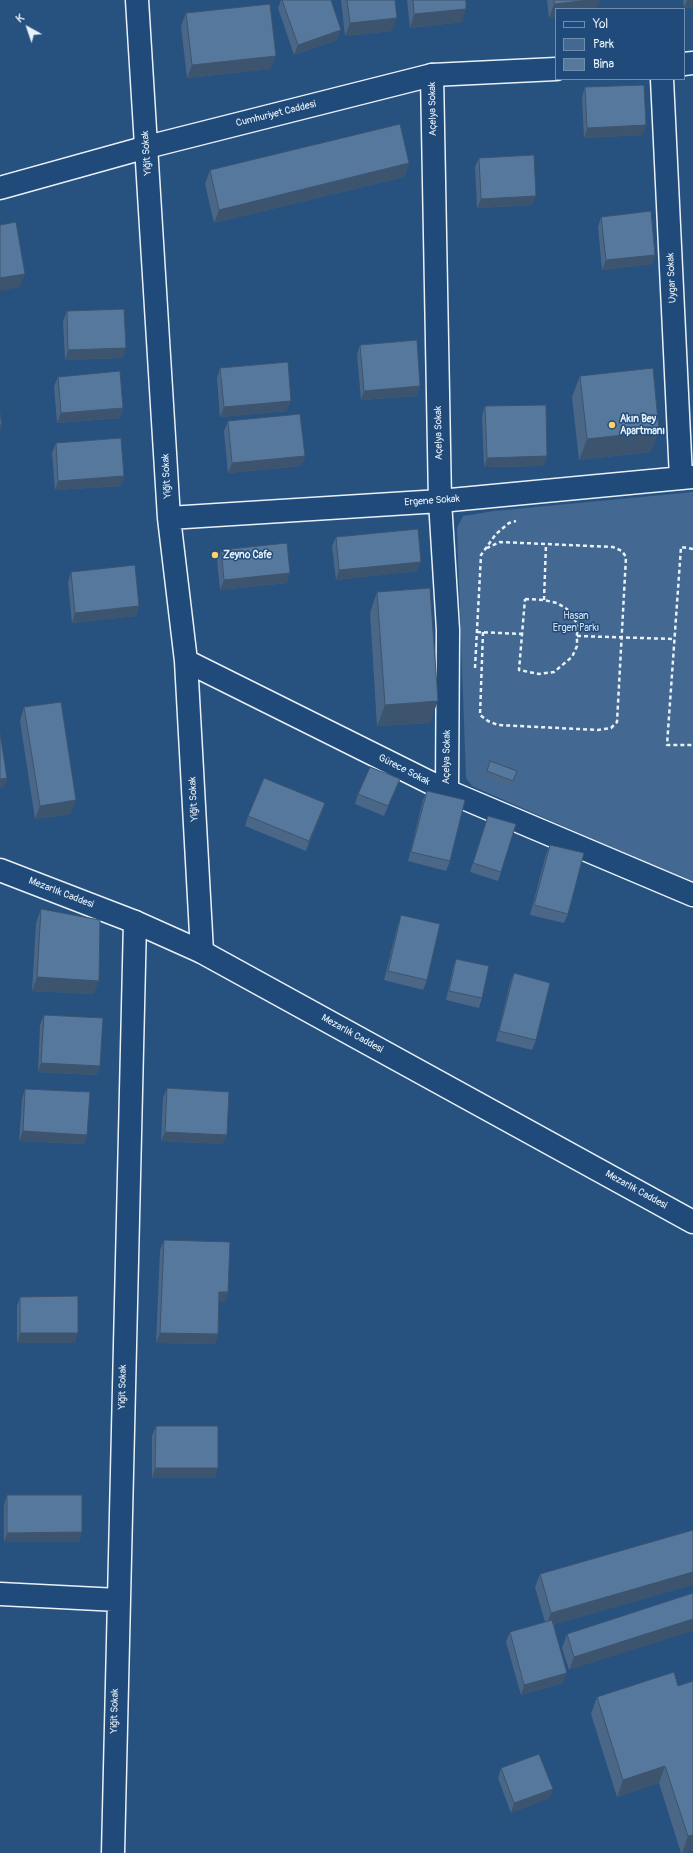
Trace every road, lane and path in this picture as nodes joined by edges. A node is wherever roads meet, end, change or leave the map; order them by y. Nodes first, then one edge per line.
1 (137, 0) edge
2 (555, 69) edge
3 (432, 74) junction
4 (662, 80) edge
5 (147, 147) junction
6 (0, 188) edge
7 (687, 478) edge
8 (440, 501) junction
9 (170, 518) junction
10 (520, 520) dead end
11 (546, 544) junction
12 (486, 548) junction
13 (693, 549) edge
14 (544, 600) junction
15 (448, 630) junction
16 (477, 632) junction
17 (483, 632) junction
18 (522, 634) junction
19 (577, 636) junction
20 (622, 638) junction
21 (674, 639) junction
22 (186, 661) junction
23 (475, 671) dead end
24 (693, 745) edge
25 (447, 791) junction
26 (0, 870) edge
27 (693, 895) edge
28 (135, 922) junction
29 (202, 952) junction
30 (693, 1222) edge
31 (0, 1594) edge
32 (118, 1600) junction
33 (112, 1853) edge

1 - 5 street, Yiğit Sokak
2 - 3 street, Cumhuriyet Caddesi
3 - 5 street, Cumhuriyet Caddesi
3 - 8 street, Açelya Sokak
4 - 7 street, Uygar Sokak
5 - 6 street, Cumhuriyet Caddesi
5 - 9 street, Yiğit Sokak
7 - 8 street, Ergene Sokak
8 - 9 street, Ergene Sokak
8 - 15 street, Açelya Sokak
9 - 22 street, Yiğit Sokak
10 - 12 path
11 - 12 path
11 - 14 path
11 - 20 path
12 - 16 path
13 - 21 path
14 - 18 path
14 - 19 path
15 - 16 path
15 - 25 street, Açelya Sokak
16 - 17 path
16 - 23 path
17 - 18 path
17 - 20 path
18 - 19 path
19 - 20 path
20 - 21 path
21 - 24 path
22 - 25 street, Gürece Sokak
22 - 29 street, Yiğit Sokak
25 - 27 street, Gürece Sokak
26 - 28 street, Mezarlık Caddesi
28 - 29 street, Mezarlık Caddesi
28 - 32 street, Yiğit Sokak
29 - 30 street, Mezarlık Caddesi
31 - 32 street
32 - 33 street, Yiğit Sokak

